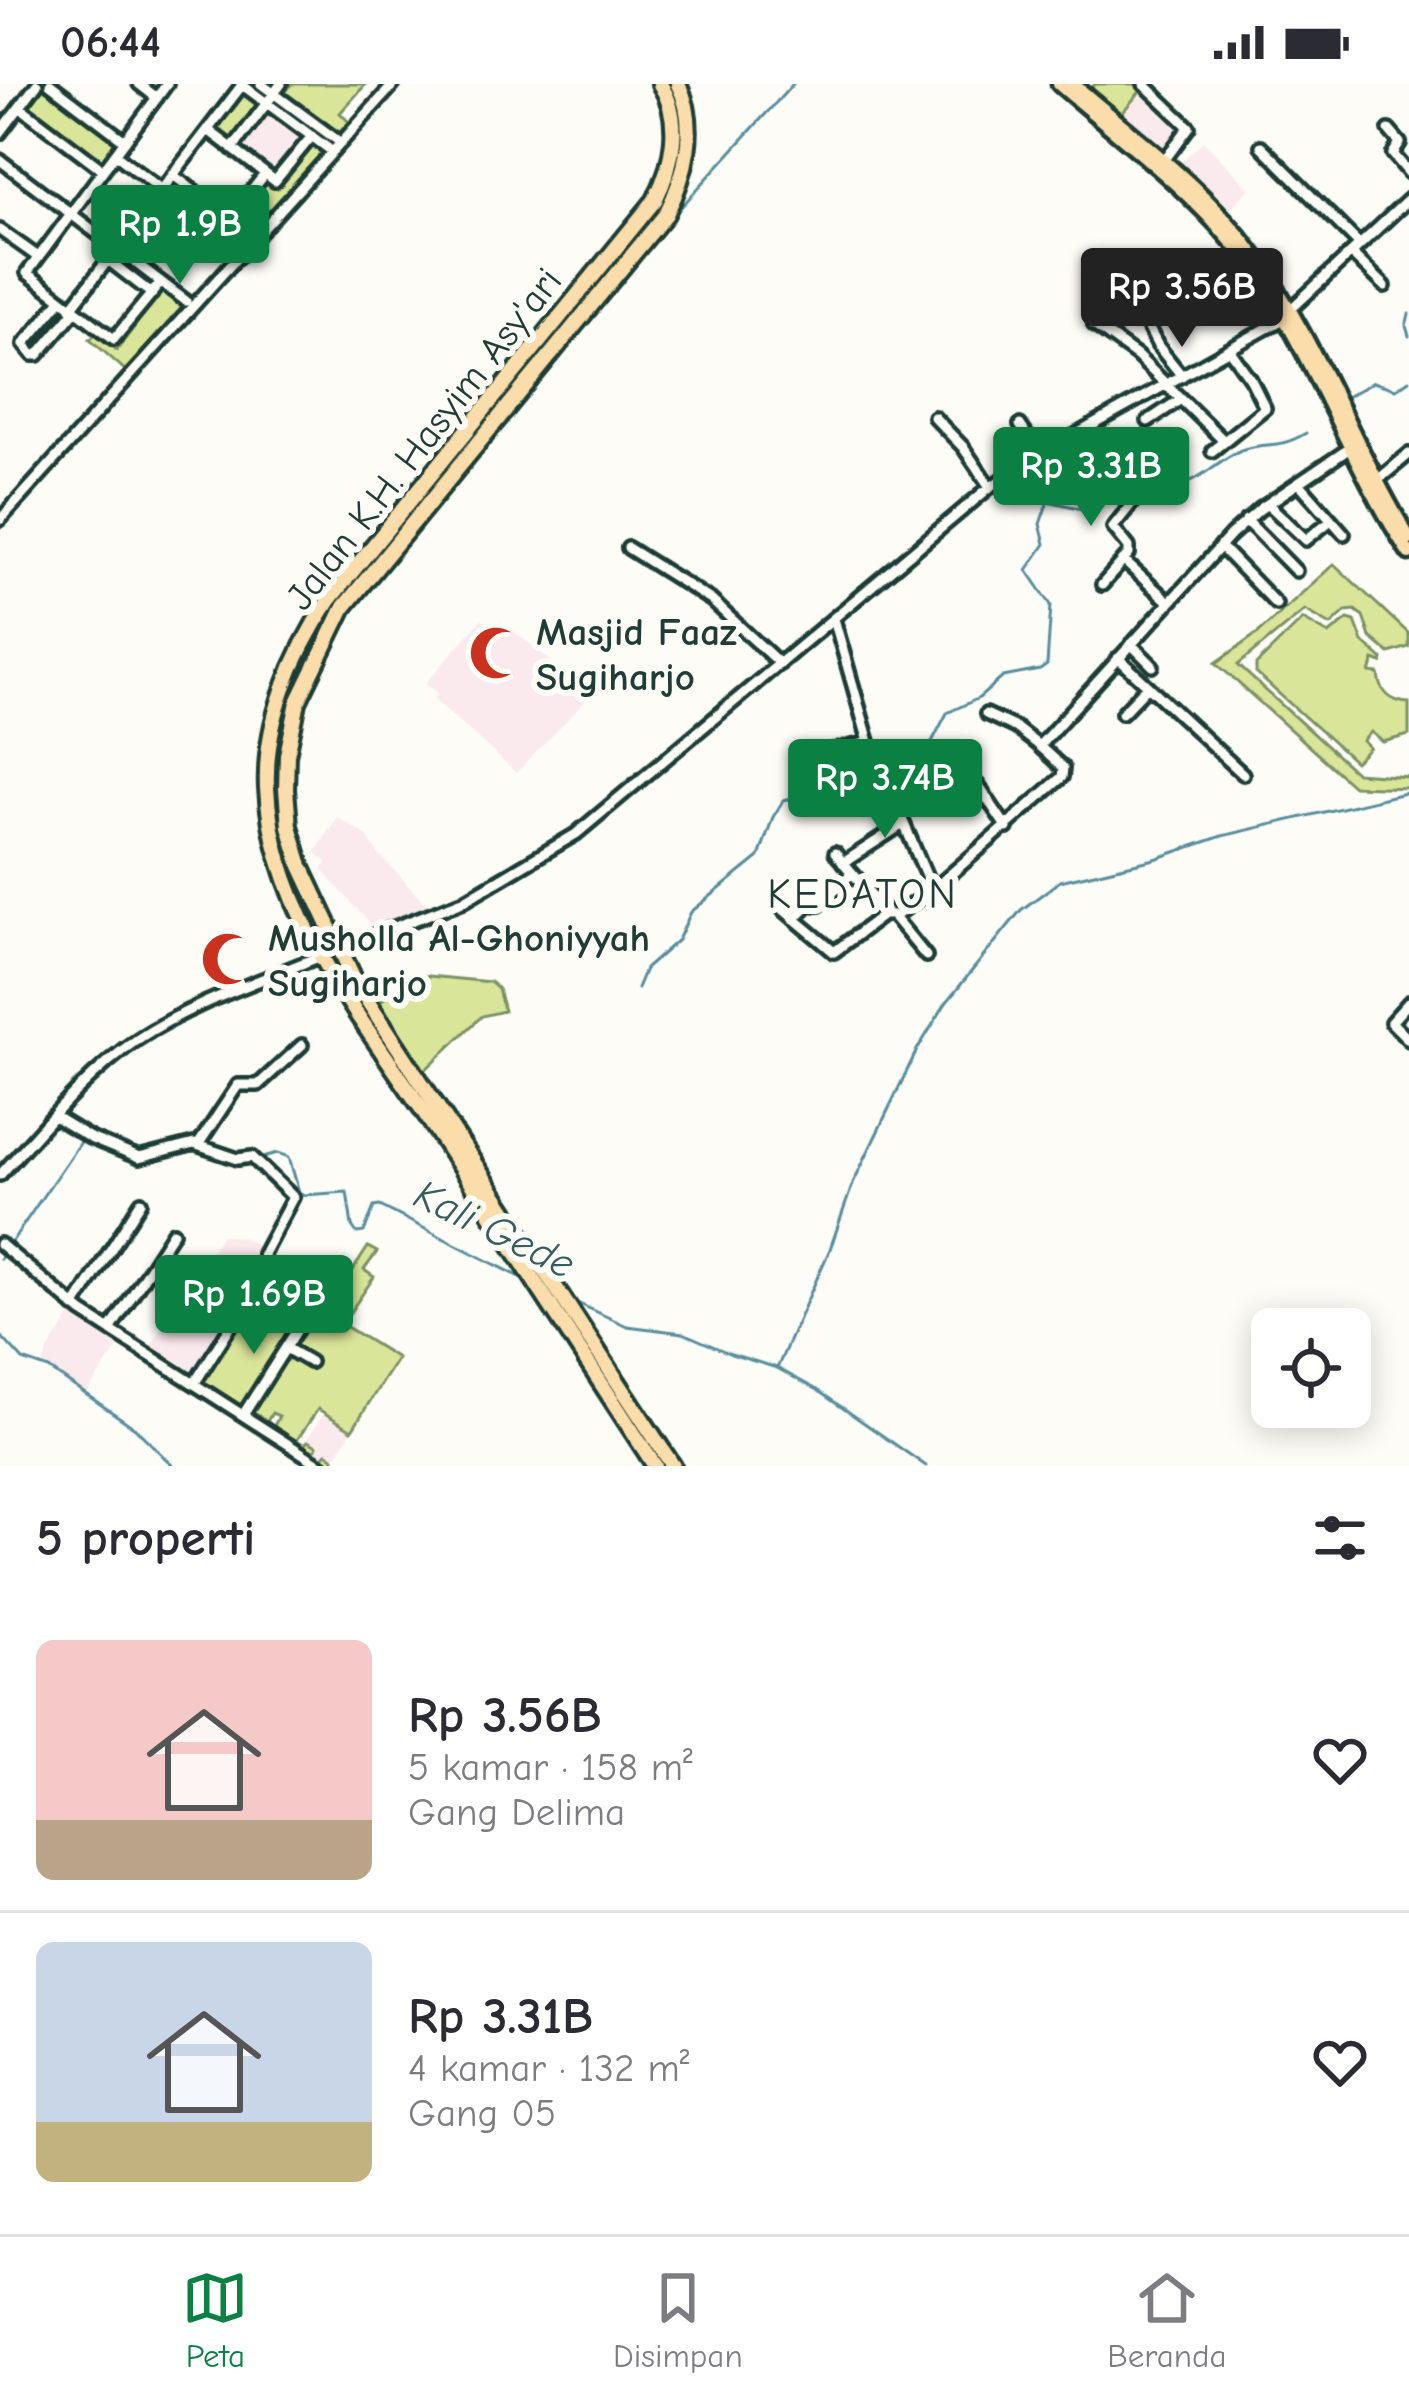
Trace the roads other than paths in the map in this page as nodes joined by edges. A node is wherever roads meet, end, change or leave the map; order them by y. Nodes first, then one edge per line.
1 (37, 84) edge
2 (50, 84) edge
3 (139, 84) edge
4 (167, 84) edge
5 (242, 84) edge
6 (261, 84) edge
7 (394, 84) edge
8 (660, 84) edge
9 (678, 84) edge
10 (1059, 84) edge
11 (1073, 84) edge
12 (1144, 84) edge
13 (274, 94) edge
14 (157, 98) junction
15 (20, 107) junction
16 (1108, 121) junction
17 (208, 130) junction
18 (1389, 130) dead end
19 (0, 133) edge
20 (312, 136) junction
21 (125, 141) junction
22 (1261, 146) dead end
23 (337, 147) junction
24 (232, 149) junction
25 (115, 154) junction
26 (678, 156) junction
27 (0, 160) edge
28 (1163, 162) junction
29 (103, 170) junction
30 (1409, 173) edge
31 (265, 174) junction
32 (173, 175) junction
33 (162, 190) junction
34 (1409, 199) edge
35 (71, 213) junction
36 (0, 230) edge
37 (117, 248) junction
38 (1356, 249) junction
39 (38, 257) junction
40 (108, 260) junction
41 (1255, 264) junction
42 (161, 282) junction
43 (1385, 286) dead end
44 (152, 294) junction
45 (61, 300) junction
46 (186, 301) dead end
47 (74, 309) junction
48 (1287, 314) junction
49 (1143, 317) dead end
50 (1094, 325) dead end
51 (1229, 349) junction
52 (1182, 376) junction
53 (1166, 384) junction
54 (1326, 384) junction
55 (1181, 399) junction
56 (934, 417) dead end
57 (1148, 421) dead end
58 (496, 422) junction
59 (1020, 425) dead end
60 (1223, 440) junction
61 (1057, 445) junction
62 (1352, 446) junction
63 (1212, 451) dead end
64 (1409, 454) edge
65 (1040, 455) junction
66 (1099, 473) dead end
67 (1299, 483) junction
68 (421, 484) junction
69 (1378, 484) junction
70 (990, 487) junction
71 (1133, 502) dead end
72 (1268, 504) junction
73 (420, 512) junction
74 (0, 520) edge
75 (1246, 520) junction
76 (1331, 520) junction
77 (1344, 534) dead end
78 (1409, 538) edge
79 (1220, 546) junction
80 (628, 548) dead end
81 (1409, 554) edge
82 (1124, 561) junction
83 (351, 571) junction
84 (1296, 571) dead end
85 (1102, 585) dead end
86 (1169, 602) junction
87 (1276, 604) dead end
88 (834, 619) junction
89 (1131, 644) junction
90 (1118, 658) junction
91 (780, 664) junction
92 (1153, 665) dead end
93 (1148, 686) junction
94 (1122, 713) dead end
95 (986, 714) dead end
96 (868, 742) junction
97 (1039, 746) junction
98 (822, 759) dead end
99 (1244, 774) dead end
100 (961, 796) dead end
101 (903, 824) junction
102 (1007, 828) junction
103 (836, 853) dead end
104 (843, 863) junction
105 (852, 873) junction
106 (932, 889) junction
107 (778, 905) dead end
108 (890, 915) junction
109 (794, 920) junction
110 (338, 949) junction
111 (323, 956) junction
112 (926, 956) dead end
113 (1409, 1002) edge
114 (380, 1020) junction
115 (1409, 1040) edge
116 (302, 1046) dead end
117 (419, 1103) junction
118 (54, 1116) junction
119 (197, 1145) junction
120 (0, 1174) edge
121 (140, 1202) dead end
122 (173, 1232) dead end
123 (4, 1248) edge
124 (74, 1306) junction
125 (302, 1322) dead end
126 (110, 1330) junction
127 (286, 1348) junction
128 (310, 1362) dead end
129 (194, 1384) junction
130 (243, 1415) junction
131 (322, 1466) edge
132 (655, 1466) edge
133 (673, 1466) edge

1 - 15 street
2 - 21 street
3 - 14 street
4 - 14 street
5 - 13 street
5 - 17 street
6 - 13 street
7 - 23 street
8 - 26 highway, Jalan K.H. Hasyim Asy'ari
9 - 26 highway, Jalan K.H. Hasyim Asy'ari
10 - 16 main road
11 - 16 main road
12 - 28 street
13 - 20 street
13 - 23 street
13 - 24 street
14 - 21 street
15 - 19 street
15 - 29 street
16 - 28 main road
16 - 41 main road
17 - 24 street
17 - 32 street
18 - 30 street
20 - 23 street
20 - 31 street
21 - 25 street
22 - 38 street
23 - 74 street
24 - 31 street
25 - 29 street
25 - 33 street
26 - 58 highway, Jalan K.H. Hasyim Asy'ari
26 - 68 highway, Jalan K.H. Hasyim Asy'ari
27 - 35 street
28 - 41 main road
29 - 35 street
31 - 32 street
32 - 33 street
33 - 37 street
34 - 38 street
35 - 37 street
35 - 39 street
36 - 39 street
37 - 40 street
37 - 42 street
38 - 43 street
38 - 48 street
39 - 45 street
40 - 44 street
40 - 47 street
41 - 48 main road
42 - 44 street
42 - 46 street
44 - 47 street
45 - 47 street
45 - 47 street
48 - 51 street
48 - 54 main road
49 - 52 street
50 - 53 street
51 - 52 street
51 - 60 street
52 - 53 street
53 - 55 street
53 - 61 street
54 - 62 main road
54 - 69 main road
55 - 57 street
55 - 60 street
56 - 70 street
58 - 68 highway
58 - 73 highway, Jalan K.H. Hasyim Asy'ari
59 - 65 street
60 - 63 street
61 - 65 street
61 - 66 street
62 - 67 street
62 - 69 main road
64 - 69 street
65 - 70 street
67 - 72 street
67 - 76 street
68 - 83 highway, Jalan K.H. Hasyim Asy'ari
69 - 78 main road
69 - 81 main road
70 - 88 street
71 - 82 street
72 - 75 street
72 - 76 street
73 - 83 highway
73 - 110 highway, Jalan K.H. Hasyim Asy'ari
75 - 79 street
75 - 84 street
76 - 77 street
79 - 86 street
79 - 87 street
80 - 91 street
82 - 85 street
82 - 86 street
83 - 111 highway, Jalan K.H. Hasyim Asy'ari
86 - 89 street
88 - 91 street
88 - 96 street
89 - 90 street
89 - 92 street
90 - 93 street
90 - 97 street
91 - 110 street
93 - 94 street
93 - 99 street
95 - 97 street
96 - 98 street
96 - 101 street
97 - 102 street
100 - 102 street
101 - 104 street
101 - 106 street
102 - 106 street
103 - 104 street
104 - 105 street
105 - 108 street
105 - 109 street
106 - 108 street
107 - 109 street
108 - 109 street
108 - 112 street
110 - 114 highway, Jalan K.H. Hasyim Asy'ari
111 - 117 highway, Jalan K.H. Hasyim Asy'ari
111 - 118 street
113 - 115 street
114 - 117 highway
114 - 133 highway, Jalan K.H. Hasyim Asy'ari
116 - 119 street
117 - 132 highway, Jalan K.H. Hasyim Asy'ari
118 - 119 street
118 - 120 street
119 - 129 street
121 - 124 street
122 - 126 street
123 - 124 street
124 - 126 street
125 - 127 street
126 - 129 street
127 - 128 street
127 - 130 street
129 - 130 street
130 - 131 street

